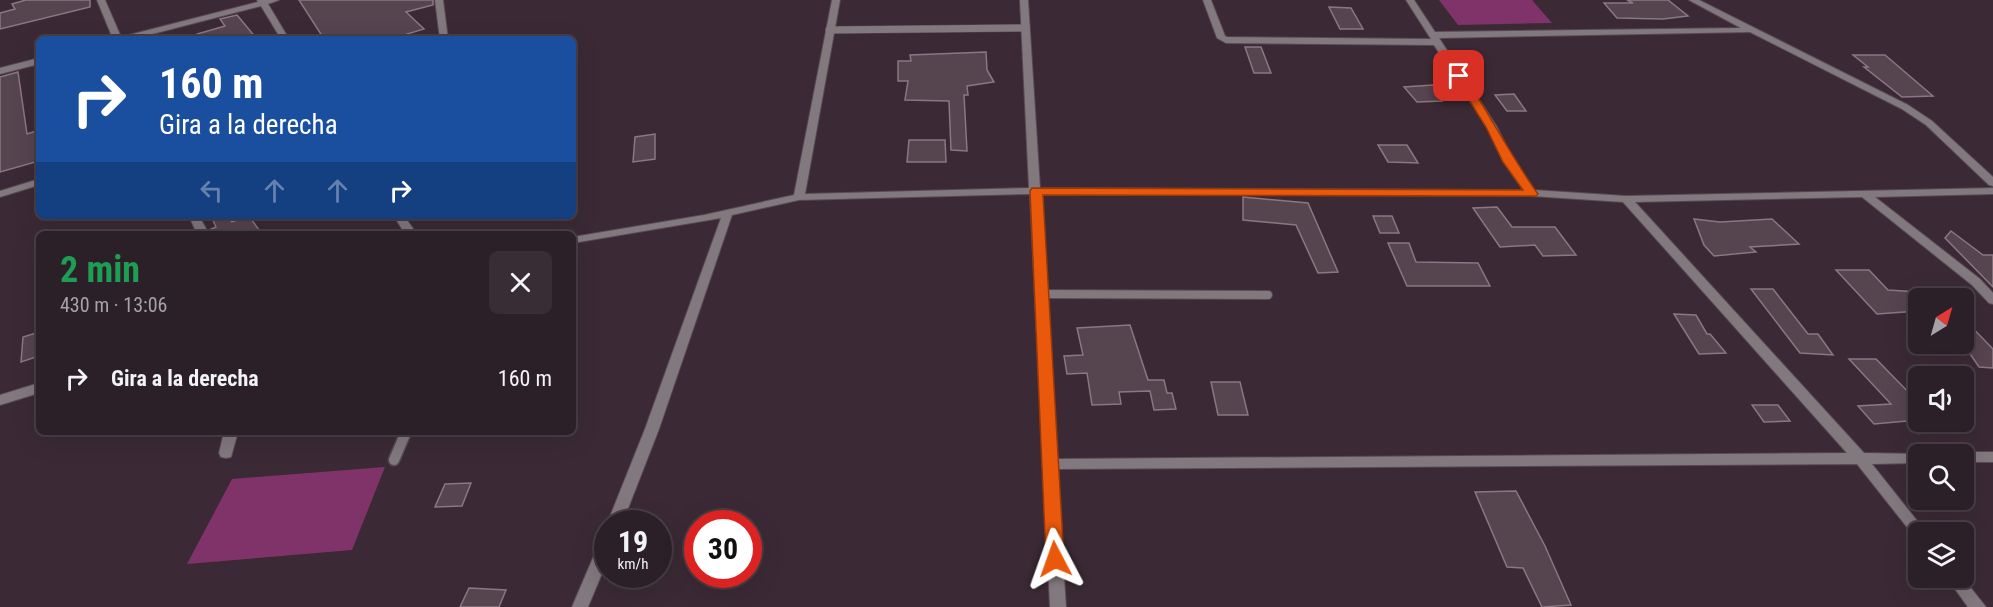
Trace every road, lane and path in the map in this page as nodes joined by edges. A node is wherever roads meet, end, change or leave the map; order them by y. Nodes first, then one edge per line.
1 (101, 0) edge
2 (276, 0) edge
3 (439, 0) edge
4 (836, 0) edge
5 (1024, 0) edge
6 (1208, 0) edge
7 (1410, 0) edge
8 (1693, 0) edge
9 (262, 2) edge
10 (1026, 28) junction
11 (829, 30) junction
12 (1754, 30) junction
13 (116, 36) edge
14 (134, 36) edge
15 (283, 36) edge
16 (444, 36) edge
17 (1435, 38) junction
18 (36, 62) edge
19 (0, 71) edge
20 (36, 183) edge
21 (1993, 183) edge
22 (1036, 191) junction
23 (1993, 191) edge
24 (0, 194) edge
25 (1532, 194) junction
26 (1865, 194) junction
27 (798, 197) junction
28 (1626, 199) junction
29 (728, 212) junction
30 (576, 239) edge
31 (1041, 294) junction
32 (1269, 295) dead end
33 (1993, 300) edge
34 (36, 389) edge
35 (0, 400) edge
36 (230, 435) edge
37 (405, 435) edge
38 (226, 453) dead end
39 (1974, 457) edge
40 (1993, 457) edge
41 (1860, 458) junction
42 (1908, 458) edge
43 (394, 460) dead end
44 (1049, 464) junction
45 (620, 510) edge
46 (1911, 522) edge
47 (594, 573) edge
48 (1962, 588) edge
49 (580, 607) edge
50 (1058, 607) edge
51 (1977, 607) edge

1 - 13 street
2 - 9 street
3 - 16 street
4 - 11 street
5 - 10 street
6 - 17 street
7 - 17 street
8 - 12 street
9 - 14 street
9 - 15 street
10 - 11 lane
10 - 22 street
11 - 27 street
12 - 17 street
12 - 21 street
17 - 25 street
18 - 19 street
20 - 24 street
22 - 25 street
22 - 27 street
22 - 31 street
23 - 26 street
25 - 28 street
26 - 28 street
26 - 33 street
27 - 29 street
28 - 41 street
29 - 30 street
29 - 45 street
31 - 32 lane
31 - 44 street
34 - 35 street
36 - 38 street
37 - 43 lane
39 - 40 street
41 - 42 street
41 - 44 street
41 - 46 street
44 - 50 street
47 - 49 street
48 - 51 street

